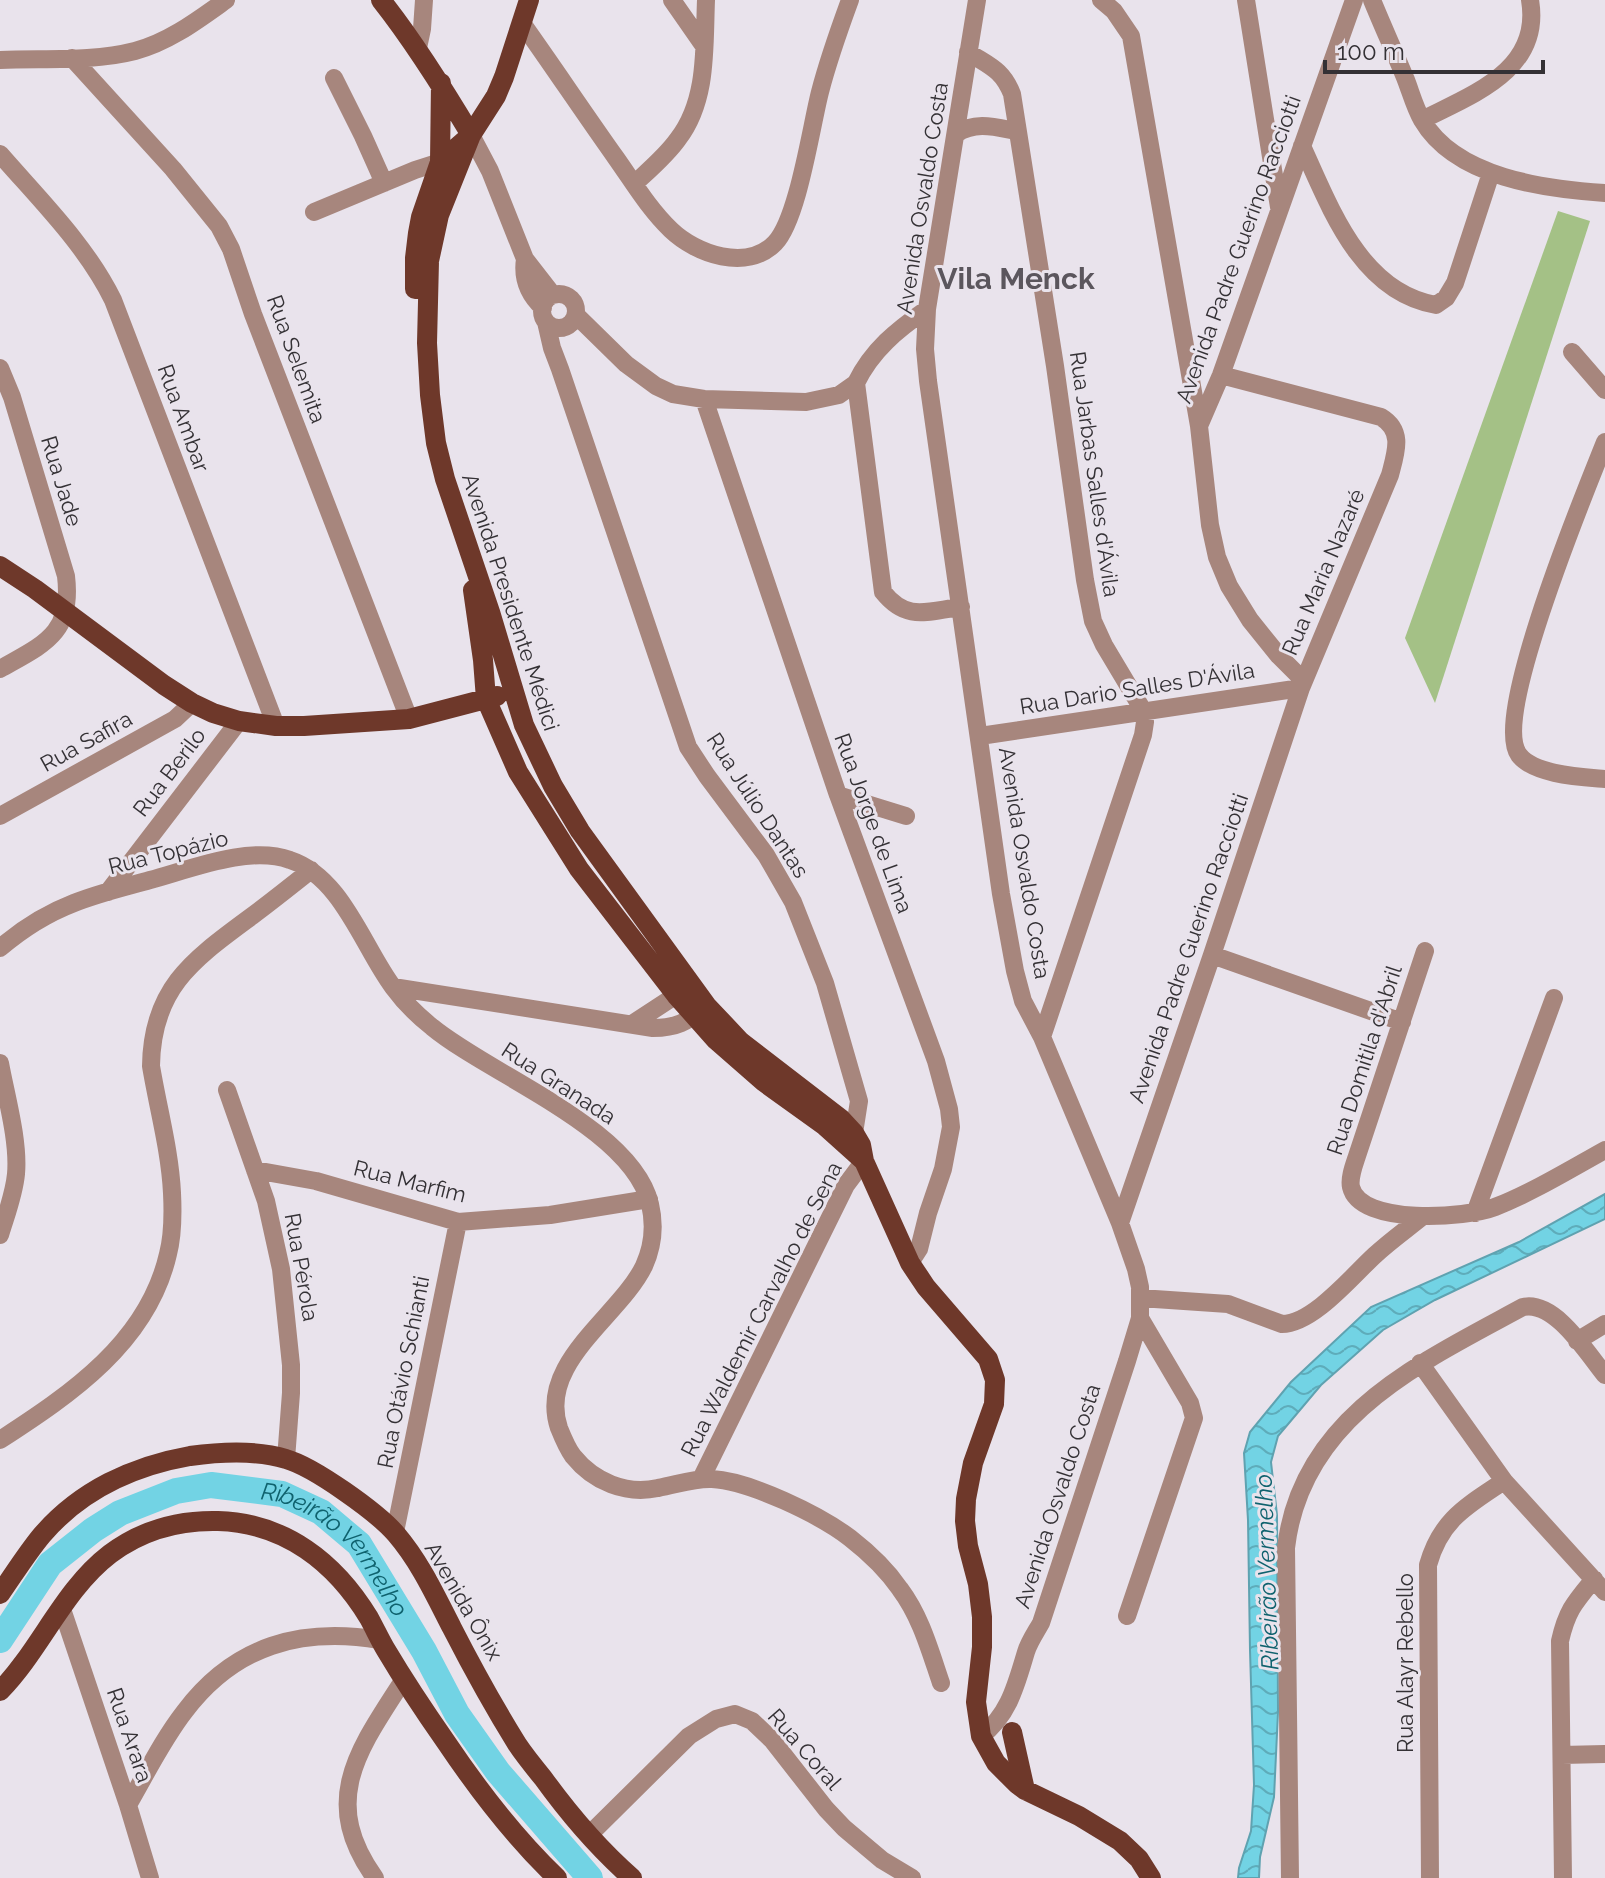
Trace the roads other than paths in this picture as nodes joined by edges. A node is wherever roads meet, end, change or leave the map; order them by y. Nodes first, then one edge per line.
1 (226, 0) edge
2 (381, 0) edge
3 (417, 0) edge
4 (424, 0) edge
5 (529, 0) edge
6 (672, 0) edge
7 (706, 0) edge
8 (850, 0) edge
9 (977, 0) edge
10 (1101, 0) edge
11 (1246, 0) edge
12 (1354, 0) edge
13 (1372, 0) edge
14 (1530, 0) edge
15 (398, 21) junction
16 (522, 23) junction
17 (704, 46) junction
18 (418, 48) junction
19 (968, 52) junction
20 (72, 58) junction
21 (0, 60) edge
22 (334, 78) dead end
23 (441, 82) junction
24 (1422, 120) junction
25 (1016, 131) junction
26 (956, 134) junction
27 (471, 135) junction
28 (1302, 146) junction
29 (0, 154) edge
30 (440, 162) junction
31 (1491, 173) junction
32 (384, 183) junction
33 (634, 184) junction
34 (1605, 193) edge
35 (1279, 210) junction
36 (314, 212) dead end
37 (927, 309) junction
38 (556, 314) junction
39 (1572, 352) dead end
40 (0, 368) edge
41 (1221, 375) junction
42 (856, 383) junction
43 (1605, 390) edge
44 (704, 399) junction
45 (1199, 426) junction
46 (1605, 442) edge
47 (0, 566) edge
48 (961, 607) junction
49 (66, 611) junction
50 (0, 669) edge
51 (511, 678) junction
52 (1302, 684) junction
53 (486, 699) junction
54 (192, 703) junction
55 (1144, 712) junction
56 (409, 719) junction
57 (239, 721) junction
58 (276, 726) junction
59 (980, 736) junction
60 (1605, 779) edge
61 (553, 786) junction
62 (838, 795) junction
63 (0, 816) edge
64 (906, 816) dead end
65 (311, 870) junction
66 (108, 892) junction
67 (0, 948) edge
68 (1425, 951) dead end
69 (1212, 955) junction
70 (393, 987) junction
71 (683, 990) junction
72 (1554, 998) dead end
73 (701, 1012) junction
74 (1402, 1022) junction
75 (632, 1024) junction
76 (1042, 1037) junction
77 (1, 1071) edge
78 (227, 1090) dead end
79 (854, 1133) junction
80 (1605, 1150) edge
81 (864, 1161) junction
82 (255, 1170) junction
83 (649, 1199) junction
84 (1475, 1213) junction
85 (1423, 1216) junction
86 (458, 1222) junction
87 (1120, 1223) junction
88 (0, 1235) edge
89 (910, 1263) junction
90 (1140, 1298) junction
91 (1140, 1318) junction
92 (1605, 1324) edge
93 (1577, 1341) junction
94 (1420, 1363) junction
95 (1605, 1375) edge
96 (0, 1440) edge
97 (286, 1459) junction
98 (701, 1479) junction
99 (1504, 1481) junction
100 (395, 1532) junction
101 (1600, 1586) edge
102 (0, 1594) edge
103 (62, 1609) junction
104 (1127, 1616) dead end
105 (380, 1640) junction
106 (404, 1679) junction
107 (941, 1683) dead end
108 (0, 1691) edge
109 (1012, 1696) junction
110 (1012, 1732) junction
111 (981, 1736) junction
112 (1605, 1754) edge
113 (1562, 1755) junction
114 (996, 1763) junction
115 (1025, 1790) junction
116 (128, 1805) junction
117 (589, 1835) junction
118 (150, 1878) edge
119 (375, 1878) edge
120 (557, 1878) edge
121 (632, 1878) edge
122 (912, 1878) edge
123 (1151, 1878) edge
124 (1290, 1878) edge
125 (1430, 1878) edge
126 (1563, 1878) edge

1 - 20 street
2 - 15 main road
3 - 15 street
4 - 18 street
5 - 16 main road
6 - 17 street
7 - 17 street
8 - 33 street
9 - 19 street, Avenida Osvaldo Costa
10 - 45 street
11 - 35 street
12 - 28 street, Avenida Padre Guerino Racciotti
13 - 24 street
14 - 24 street
15 - 18 main road
16 - 27 main road
16 - 33 street
17 - 33 street
18 - 23 main road
19 - 25 street, Rua Jarbas Salles d'Ávila
19 - 26 street, Avenida Osvaldo Costa
20 - 21 street
20 - 56 street, Rua Selemita
22 - 32 street
23 - 27 main road
23 - 30 main road
24 - 31 street
25 - 26 street
25 - 55 street, Rua Jarbas Salles d'Ávila
26 - 37 street, Avenida Osvaldo Costa
27 - 30 main road, Avenida Presidente Médici
27 - 38 street
27 - 51 main road, Avenida Presidente Médici
28 - 31 street
28 - 35 street, Avenida Padre Guerino Racciotti
29 - 58 street, Rua Ambar
30 - 32 street
30 - 53 main road, Avenida Presidente Médici
31 - 34 street
32 - 36 street
35 - 41 street, Avenida Padre Guerino Racciotti
37 - 42 street
37 - 48 street, Avenida Osvaldo Costa
38 - 44 street
38 - 79 street, Rua Júlio Dantas
39 - 43 street
40 - 49 street, Rua Jade
41 - 45 street, Avenida Padre Guerino Racciotti
41 - 52 street, Rua Maria Nazaré
42 - 44 street
42 - 48 street
44 - 62 street, Rua Jorge de Lima
45 - 52 street, Avenida Padre Guerino Racciotti
46 - 60 street
47 - 49 main road
48 - 59 street, Avenida Osvaldo Costa
49 - 50 street
49 - 54 main road
51 - 53 main road
51 - 61 main road, Avenida Presidente Médici
52 - 55 street, Rua Dario Salles D'Ávila
52 - 69 street, Avenida Padre Guerino Racciotti
53 - 56 main road
53 - 61 main road
53 - 71 main road, Avenida Presidente Médici
54 - 57 main road
54 - 63 street, Rua Safira
55 - 59 street, Rua Dario Salles D'Ávila
55 - 76 street
56 - 58 main road
57 - 58 main road
57 - 66 street, Rua Berilo
59 - 76 street, Avenida Osvaldo Costa
61 - 71 main road, Avenida Presidente Médici
62 - 64 street
62 - 89 street, Rua Jorge de Lima
65 - 66 street, Rua Topázio
65 - 70 street, Rua Topázio
65 - 96 street
66 - 67 street, Rua Topázio
68 - 74 street, Rua Domitila d'Abril
69 - 74 street
69 - 87 street, Avenida Padre Guerino Racciotti
70 - 75 street
70 - 83 street, Rua Granada
71 - 73 main road, Avenida Presidente Médici
71 - 75 street
72 - 84 street
73 - 75 street
73 - 79 main road, Avenida Presidente Médici
73 - 81 main road, Avenida Presidente Médici
74 - 85 street, Rua Domitila d'Abril
76 - 87 street, Avenida Osvaldo Costa
77 - 88 street
78 - 82 street, Rua Pérola
79 - 81 main road, Avenida Presidente Médici
80 - 84 street
81 - 89 main road, Avenida Presidente Médici
81 - 98 street, Rua Waldemir Carvalho de Sena
82 - 86 street, Rua Marfim
82 - 97 street, Rua Pérola
83 - 86 street, Rua Marfim
83 - 98 street, Rua Granada
84 - 85 street
85 - 90 street
86 - 100 street, Rua Otávio Schianti
87 - 90 street, Avenida Osvaldo Costa
89 - 111 main road, Avenida Presidente Médici
90 - 91 street, Avenida Osvaldo Costa
91 - 104 street
91 - 109 street, Avenida Osvaldo Costa
92 - 93 street
93 - 94 street
93 - 95 street
94 - 99 street
94 - 124 street
97 - 100 main road, Avenida Ônix
97 - 102 main road, Avenida Ônix
98 - 107 street, Rua Granada
99 - 101 street
99 - 125 street, Rua Alayr Rebello
100 - 117 main road, Avenida Ônix
101 - 113 street
103 - 105 main road
103 - 108 main road
103 - 116 street, Rua Arara
105 - 106 main road
105 - 116 street
106 - 119 street
106 - 120 main road
109 - 110 street, Avenida Osvaldo Costa
109 - 111 street, Avenida Osvaldo Costa
110 - 114 street, Avenida Osvaldo Costa
110 - 115 main road
111 - 114 main road, Avenida Presidente Médici
112 - 113 street
113 - 126 street
114 - 115 main road, Avenida Presidente Médici
115 - 123 main road, Avenida Presidente Médici
116 - 118 street, Rua Arara
117 - 121 main road, Avenida Ônix
117 - 122 street, Rua Coral

